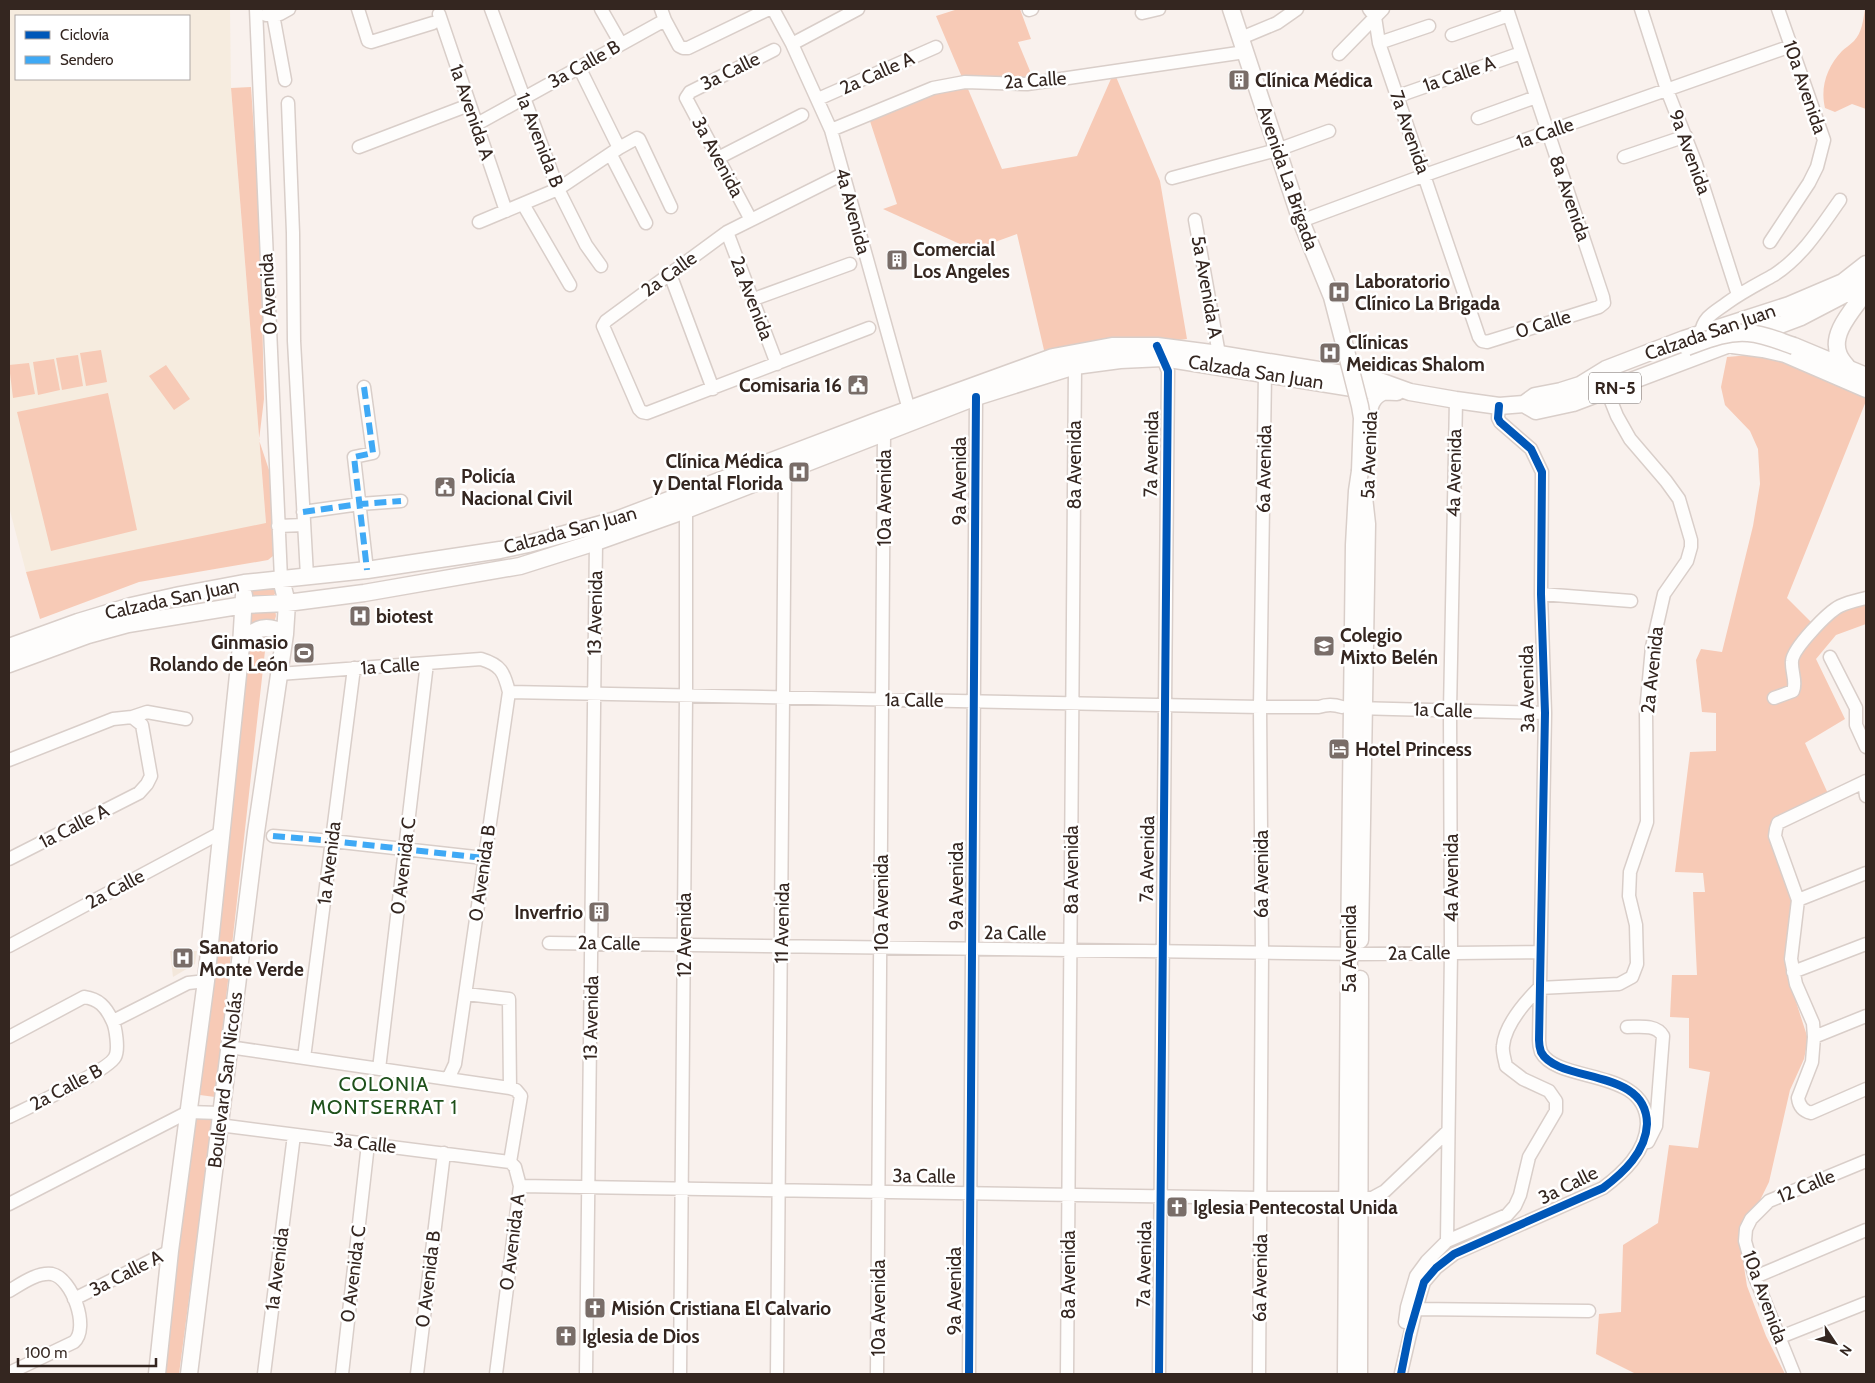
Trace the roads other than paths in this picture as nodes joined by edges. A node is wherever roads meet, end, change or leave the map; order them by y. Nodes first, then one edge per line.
1 (289, 9) edge
2 (358, 9) edge
3 (491, 9) edge
4 (602, 9) edge
5 (769, 9) edge
6 (773, 9) edge
7 (858, 9) edge
8 (1159, 9) edge
9 (1231, 9) edge
10 (1297, 9) edge
11 (1641, 9) edge
12 (1778, 9) edge
13 (1376, 11) edge
14 (256, 12) edge
15 (272, 12) edge
16 (1508, 12) edge
17 (1142, 13) dead end
18 (663, 14) edge
19 (1429, 26) dead end
20 (1452, 35) dead end
21 (1379, 43) junction
22 (621, 44) junction
23 (792, 44) junction
24 (1243, 45) junction
25 (1791, 46) junction
26 (936, 47) dead end
27 (774, 50) dead end
28 (1521, 53) junction
29 (1339, 54) dead end
30 (579, 67) junction
31 (285, 80) dead end
32 (1667, 90) junction
33 (687, 94) joint
34 (1398, 96) junction
35 (1536, 97) junction
36 (524, 98) junction
37 (818, 99) junction
38 (288, 103) dead end
39 (469, 105) junction
40 (802, 115) dead end
41 (1478, 118) dead end
42 (477, 124) junction
43 (831, 130) junction
44 (1329, 131) dead end
45 (1547, 132) junction
46 (1686, 136) junction
47 (359, 147) dead end
48 (1277, 150) junction
49 (615, 151) junction
50 (1624, 157) dead end
51 (718, 158) junction
52 (843, 174) junction
53 (1425, 175) junction
54 (1172, 178) dead end
55 (558, 189) junction
56 (1840, 200) dead end
57 (523, 204) junction
58 (671, 207) dead end
59 (506, 210) junction
60 (751, 220) junction
61 (1195, 220) dead end
62 (1301, 221) junction
63 (479, 222) dead end
64 (646, 223) dead end
65 (727, 232) junction
66 (1770, 242) dead end
67 (850, 264) dead end
68 (1866, 264) edge
69 (601, 266) dead end
70 (670, 274) junction
71 (1866, 277) edge
72 (570, 285) dead end
73 (1866, 291) edge
74 (1738, 295) junction
75 (754, 299) junction
76 (1604, 303) joint
77 (869, 328) dead end
78 (1704, 332) junction
79 (1482, 341) joint
80 (1729, 345) junction
81 (1345, 347) joint
82 (1160, 352) junction
83 (1709, 352) junction
84 (1219, 354) junction
85 (777, 364) junction
86 (1075, 366) junction
87 (1848, 368) junction
88 (1265, 373) junction
89 (1866, 376) edge
90 (1594, 377) junction
91 (364, 386) dead end
92 (1348, 387) junction
93 (713, 389) junction
94 (1866, 389) edge
95 (1607, 391) junction
96 (1383, 392) junction
97 (1410, 392) junction
98 (976, 398) junction
99 (1456, 400) junction
100 (1524, 404) junction
101 (1499, 406) junction
102 (910, 416) junction
103 (881, 427) junction
104 (785, 471) junction
105 (401, 501) dead end
106 (683, 503) junction
107 (360, 504) junction
108 (304, 518) junction
109 (1360, 524) junction
110 (278, 526) junction
111 (569, 532) junction
112 (596, 542) junction
113 (520, 566) junction
114 (367, 570) junction
115 (307, 576) junction
116 (280, 579) junction
117 (244, 583) junction
118 (1541, 594) junction
119 (1866, 598) edge
120 (1631, 601) dead end
121 (287, 603) junction
122 (244, 605) junction
123 (285, 634) junction
124 (9, 646) edge
125 (241, 646) junction
126 (1830, 657) dead end
127 (428, 663) junction
128 (9, 664) edge
129 (500, 667) joint
130 (354, 668) junction
131 (279, 674) junction
132 (509, 692) junction
133 (594, 694) junction
134 (686, 696) junction
135 (784, 698) junction
136 (1774, 698) dead end
137 (882, 700) junction
138 (974, 701) junction
139 (1072, 703) junction
140 (1165, 705) junction
141 (1861, 705) edge
142 (1260, 707) junction
143 (1353, 708) junction
144 (1450, 711) junction
145 (1545, 713) junction
146 (132, 717) junction
147 (186, 719) dead end
148 (1866, 747) edge
149 (9, 760) edge
150 (1865, 782) edge
151 (1866, 796) edge
152 (222, 832) junction
153 (273, 836) dead end
154 (332, 841) junction
155 (405, 849) junction
156 (484, 858) junction
157 (9, 859) edge
158 (1866, 873) edge
159 (1798, 900) junction
160 (549, 943) dead end
161 (592, 943) junction
162 (684, 944) junction
163 (1866, 944) edge
164 (9, 946) edge
165 (782, 946) junction
166 (880, 947) junction
167 (972, 948) junction
168 (1070, 950) junction
169 (1163, 951) junction
170 (1262, 952) junction
171 (1451, 952) junction
172 (1540, 952) junction
173 (1354, 954) junction
174 (1793, 972) junction
175 (206, 981) junction
176 (1539, 988) junction
177 (466, 994) junction
178 (1866, 1016) edge
179 (113, 1021) junction
180 (1627, 1027) dead end
181 (9, 1037) edge
182 (1814, 1037) junction
183 (229, 1047) junction
184 (304, 1058) junction
185 (379, 1069) junction
186 (448, 1079) junction
187 (510, 1088) junction
188 (1866, 1089) edge
189 (188, 1112) junction
190 (9, 1117) edge
191 (220, 1119) junction
192 (1448, 1131) junction
193 (294, 1135) junction
194 (368, 1144) junction
195 (444, 1153) junction
196 (1637, 1154) junction
197 (510, 1162) junction
198 (1866, 1162) edge
199 (520, 1186) junction
200 (589, 1187) junction
201 (682, 1188) junction
202 (779, 1190) junction
203 (878, 1192) junction
204 (970, 1193) junction
205 (1068, 1195) junction
206 (1160, 1196) junction
207 (1260, 1198) junction
208 (1354, 1198) junction
209 (9, 1204) edge
210 (1751, 1219) joint
211 (1866, 1230) edge
212 (1447, 1241) junction
213 (170, 1251) junction
214 (1754, 1276) junction
215 (9, 1291) edge
216 (74, 1299) junction
217 (1866, 1303) edge
218 (1416, 1309) junction
219 (1589, 1311) dead end
220 (1778, 1338) junction
221 (9, 1373) edge
222 (157, 1374) edge
223 (189, 1374) edge
224 (264, 1374) edge
225 (342, 1374) edge
226 (417, 1374) edge
227 (496, 1374) edge
228 (586, 1374) edge
229 (680, 1374) edge
230 (777, 1374) edge
231 (877, 1374) edge
232 (969, 1374) edge
233 (1067, 1374) edge
234 (1159, 1374) edge
235 (1259, 1374) edge
236 (1346, 1374) edge
237 (1359, 1374) edge
238 (1401, 1374) edge
239 (1794, 1374) edge

1 - 15 street
2 - 39 street, 1a Avenida A
3 - 36 street, 1a Avenida B
4 - 22 street
5 - 18 street
6 - 23 street, 4a Avenida
7 - 23 street
8 - 17 street
9 - 24 main road, Avenida La Brigada
10 - 24 street
11 - 32 street, 9a Avenida
12 - 25 street, 10a Avenida
13 - 21 street, 7a Avenida
13 - 29 street
14 - 15 street
14 - 110 street, 0 Avenida
15 - 31 street
16 - 20 street
16 - 28 street, 8a Avenida
18 - 22 street, 3a Calle B
19 - 21 street
21 - 34 street, 7a Avenida
22 - 30 street, 3a Calle B
23 - 37 street, 4a Avenida
24 - 43 street, 2a Calle
24 - 48 main road, Avenida La Brigada
25 - 32 street, 1a Calle
25 - 66 street, 10a Avenida
26 - 37 street, 2a Calle A
27 - 33 street, 3a Calle
28 - 34 street, 1a Calle A
28 - 35 street, 8a Avenida
30 - 36 street, 3a Calle B
30 - 49 street
32 - 45 street, 1a Calle
32 - 46 street, 9a Avenida
33 - 51 street, 3a Avenida
34 - 53 street, 7a Avenida
35 - 41 street
35 - 45 street, 8a Avenida
36 - 42 street, 3a Calle B
36 - 55 street, 1a Avenida B
37 - 43 street, 4a Avenida
38 - 108 street
39 - 42 street, 1a Avenida A
39 - 47 street
40 - 51 street
42 - 59 street, 1a Avenida A
43 - 52 street, 4a Avenida
44 - 48 street
45 - 53 street, 1a Calle
45 - 76 street, 8a Avenida
46 - 50 street
46 - 74 street, 9a Avenida
48 - 54 street
48 - 62 main road, Avenida La Brigada
49 - 55 street
49 - 58 street
49 - 64 street
51 - 60 street, 3a Avenida
52 - 60 street, 2a Calle
52 - 102 street, 4a Avenida
53 - 62 street, 1a Calle
53 - 79 street, 7a Avenida
55 - 57 street
55 - 69 street, 1a Avenida B
56 - 74 street
57 - 59 street
57 - 72 street
59 - 63 street
60 - 65 street, 2a Calle
61 - 84 street, 5a Avenida A
62 - 81 main road, Avenida La Brigada
65 - 70 street, 2a Calle
65 - 75 street, 2a Avenida
67 - 75 street
68 - 78 main road, Calzada San Juan / RN-5
70 - 93 street
70 - 93 street, 2a Calle
71 - 80 main road, Calzada San Juan / RN-5
73 - 87 main road
74 - 78 street
75 - 85 street, 2a Avenida
76 - 79 street, 0 Calle
77 - 85 street
78 - 83 main road
78 - 90 main road, Calzada San Juan / RN-5
80 - 83 main road, Calzada San Juan / RN-5
80 - 94 main road
81 - 109 main road, 5a Avenida, bridge
82 - 84 main road, Calzada San Juan / RN-5
82 - 86 main road, Calzada San Juan / RN-5
82 - 88 main road, Calzada San Juan / RN-5
82 - 102 main road, Calzada San Juan / RN-5
82 - 140 street, 7a Avenida
83 - 95 main road, Calzada San Juan / RN-5
84 - 97 main road, Calzada San Juan / RN-5
85 - 93 street
86 - 98 main road, Calzada San Juan / RN-5
86 - 139 street, 8a Avenida
87 - 89 main road
87 - 90 main road, bridge
88 - 92 main road, Calzada San Juan / RN-5
88 - 142 street, 6a Avenida
90 - 100 main road, Calzada San Juan / RN-5
91 - 107 street
92 - 96 main road, Calzada San Juan / RN-5
92 - 109 main road, 5a Avenida
95 - 100 main road, Calzada San Juan / RN-5
95 - 176 street, 2a Avenida
96 - 97 main road, Calzada San Juan / RN-5
96 - 109 main road, 5a Avenida
97 - 99 main road, Calzada San Juan / RN-5
98 - 102 main road, Calzada San Juan / RN-5
98 - 138 street, 9a Avenida
99 - 101 main road, Calzada San Juan / RN-5
99 - 144 street, 4a Avenida
100 - 101 main road, Calzada San Juan / RN-5
101 - 118 street, 3a Avenida
102 - 103 main road, Calzada San Juan / RN-5
103 - 104 main road, Calzada San Juan / RN-5
103 - 106 main road, Calzada San Juan / RN-5
103 - 137 street, 10a Avenida
104 - 106 main road, Calzada San Juan / RN-5
104 - 135 street, 11 Avenida
105 - 107 street
106 - 111 main road, Calzada San Juan / RN-5
106 - 112 main road, Calzada San Juan / RN-5
106 - 134 street, 12 Avenida
107 - 108 street
107 - 114 street
108 - 110 street
108 - 115 street
109 - 143 main road, 5a Avenida
110 - 116 street, 0 Avenida
111 - 113 main road
111 - 114 main road, Calzada San Juan / RN-5
112 - 113 main road, Calzada San Juan / RN-5
112 - 133 street, 13 Avenida
113 - 121 main road, Calzada San Juan / RN-5
114 - 115 main road, Calzada San Juan / RN-5
115 - 116 main road, Calzada San Juan / RN-5
116 - 117 main road, Calzada San Juan / RN-5
116 - 121 main road, Boulevard San Nicolás
117 - 122 main road, Boulevard San Nicolás
117 - 124 main road, Calzada San Juan / RN-5
118 - 120 street
118 - 145 street, 3a Avenida
119 - 136 street
121 - 122 main road, Calzada San Juan / RN-5
121 - 123 main road, Boulevard San Nicolás
122 - 125 main road, Boulevard San Nicolás
122 - 128 main road, Calzada San Juan / RN-5
123 - 125 main road
123 - 131 main road, Boulevard San Nicolás
125 - 152 main road, Boulevard San Nicolás
126 - 141 street
127 - 129 street, 1a Calle
127 - 130 street, 1a Calle
127 - 155 street, 0 Avenida C
129 - 132 street, 0 Avenida B
130 - 131 street, 1a Calle
130 - 154 street, 1a Avenida
131 - 183 main road, Boulevard San Nicolás
132 - 133 street, 1a Calle
132 - 156 street, 0 Avenida B
133 - 134 street, 1a Calle
133 - 161 street, 13 Avenida
134 - 135 street, 1a Calle
134 - 162 street, 12 Avenida
135 - 137 street, 1a Calle
135 - 165 street, 11 Avenida
137 - 138 street, 1a Calle
137 - 166 street, 10a Avenida
138 - 139 street, 1a Calle
138 - 167 street, 9a Avenida
139 - 140 street, 1a Calle
139 - 168 street, 8a Avenida
140 - 142 street, 1a Calle
140 - 169 street, 7a Avenida
141 - 148 street
142 - 143 street, 1a Calle
142 - 170 street, 6a Avenida
143 - 144 street, 1a Calle
143 - 173 main road, 5a Avenida
144 - 145 street, 1a Calle
144 - 171 street, 4a Avenida
145 - 172 street, 3a Avenida
146 - 147 street
146 - 149 street
146 - 157 street, 1a Calle A
150 - 151 street
150 - 159 street
152 - 164 street, 2a Calle
152 - 175 main road, Boulevard San Nicolás
153 - 154 street
154 - 155 street
154 - 184 street, 1a Avenida
155 - 156 street
155 - 185 street, 0 Avenida C
156 - 177 street, 0 Avenida B
158 - 159 street
159 - 174 street
160 - 161 street, 2a Calle
161 - 162 street, 2a Calle
161 - 200 street, 13 Avenida
162 - 165 street, 2a Calle
162 - 201 street, 12 Avenida
163 - 174 street
165 - 166 street, 2a Calle
165 - 202 street, 11 Avenida
166 - 167 street, 2a Calle
166 - 203 street, 10a Avenida
167 - 168 street, 2a Calle
167 - 204 street, 9a Avenida
168 - 169 street, 2a Calle
168 - 205 street, 8a Avenida
169 - 170 street, 2a Calle
169 - 206 street, 7a Avenida
170 - 173 street, 2a Calle
170 - 207 street, 6a Avenida
171 - 172 street, 2a Calle
171 - 173 street, 2a Calle
171 - 192 street, 4a Avenida
172 - 176 street, 3a Avenida
173 - 208 main road, 5a Avenida
174 - 182 street
175 - 179 street
175 - 189 main road, Boulevard San Nicolás
176 - 196 street, 3a Calle
176 - 212 street
177 - 186 street, 0 Avenida B
177 - 187 street
178 - 182 street
179 - 181 street
179 - 190 street, 2a Calle B
180 - 196 street
182 - 188 street
183 - 184 street
183 - 191 main road, Boulevard San Nicolás
184 - 185 street
185 - 186 street
186 - 187 street
187 - 197 street
189 - 191 street, 3a Calle
189 - 209 street, 3a Calle
189 - 213 main road, Boulevard San Nicolás
191 - 193 street, 3a Calle
191 - 223 main road, Boulevard San Nicolás
192 - 208 street, 3a Calle
192 - 212 street, 4a Avenida
193 - 194 street, 3a Calle
193 - 224 street, 1a Avenida
194 - 195 street, 3a Calle
194 - 225 street, 0 Avenida C
195 - 197 street, 3a Calle
195 - 226 street, 0 Avenida B
196 - 218 street, 3a Calle
197 - 199 street, 0 Avenida A
198 - 210 street, 12 Calle
199 - 200 street, 3a Calle
199 - 227 street, 0 Avenida A
200 - 201 street, 3a Calle
200 - 228 street, 13 Avenida
201 - 202 street, 3a Calle
201 - 229 street, 12 Avenida
202 - 203 street, 3a Calle
202 - 230 street, 11 Avenida
203 - 204 street, 3a Calle
203 - 231 street, 10a Avenida
204 - 205 street, 3a Calle
204 - 232 street, 9a Avenida
205 - 206 street, 3a Calle
205 - 233 street, 8a Avenida
206 - 207 street, 3a Calle
206 - 234 street, 7a Avenida
207 - 208 street, 3a Calle
207 - 235 street, 6a Avenida
208 - 236 main road, 5a Avenida
208 - 237 main road, 5a Avenida
210 - 214 street, 10a Avenida
211 - 214 street
212 - 238 street
213 - 216 street, 3a Calle A
213 - 222 main road, Boulevard San Nicolás
214 - 220 street, 10a Avenida
215 - 216 street, 3a Calle A
216 - 221 street
217 - 220 street
218 - 219 street
218 - 238 street
220 - 239 street, 10a Avenida

